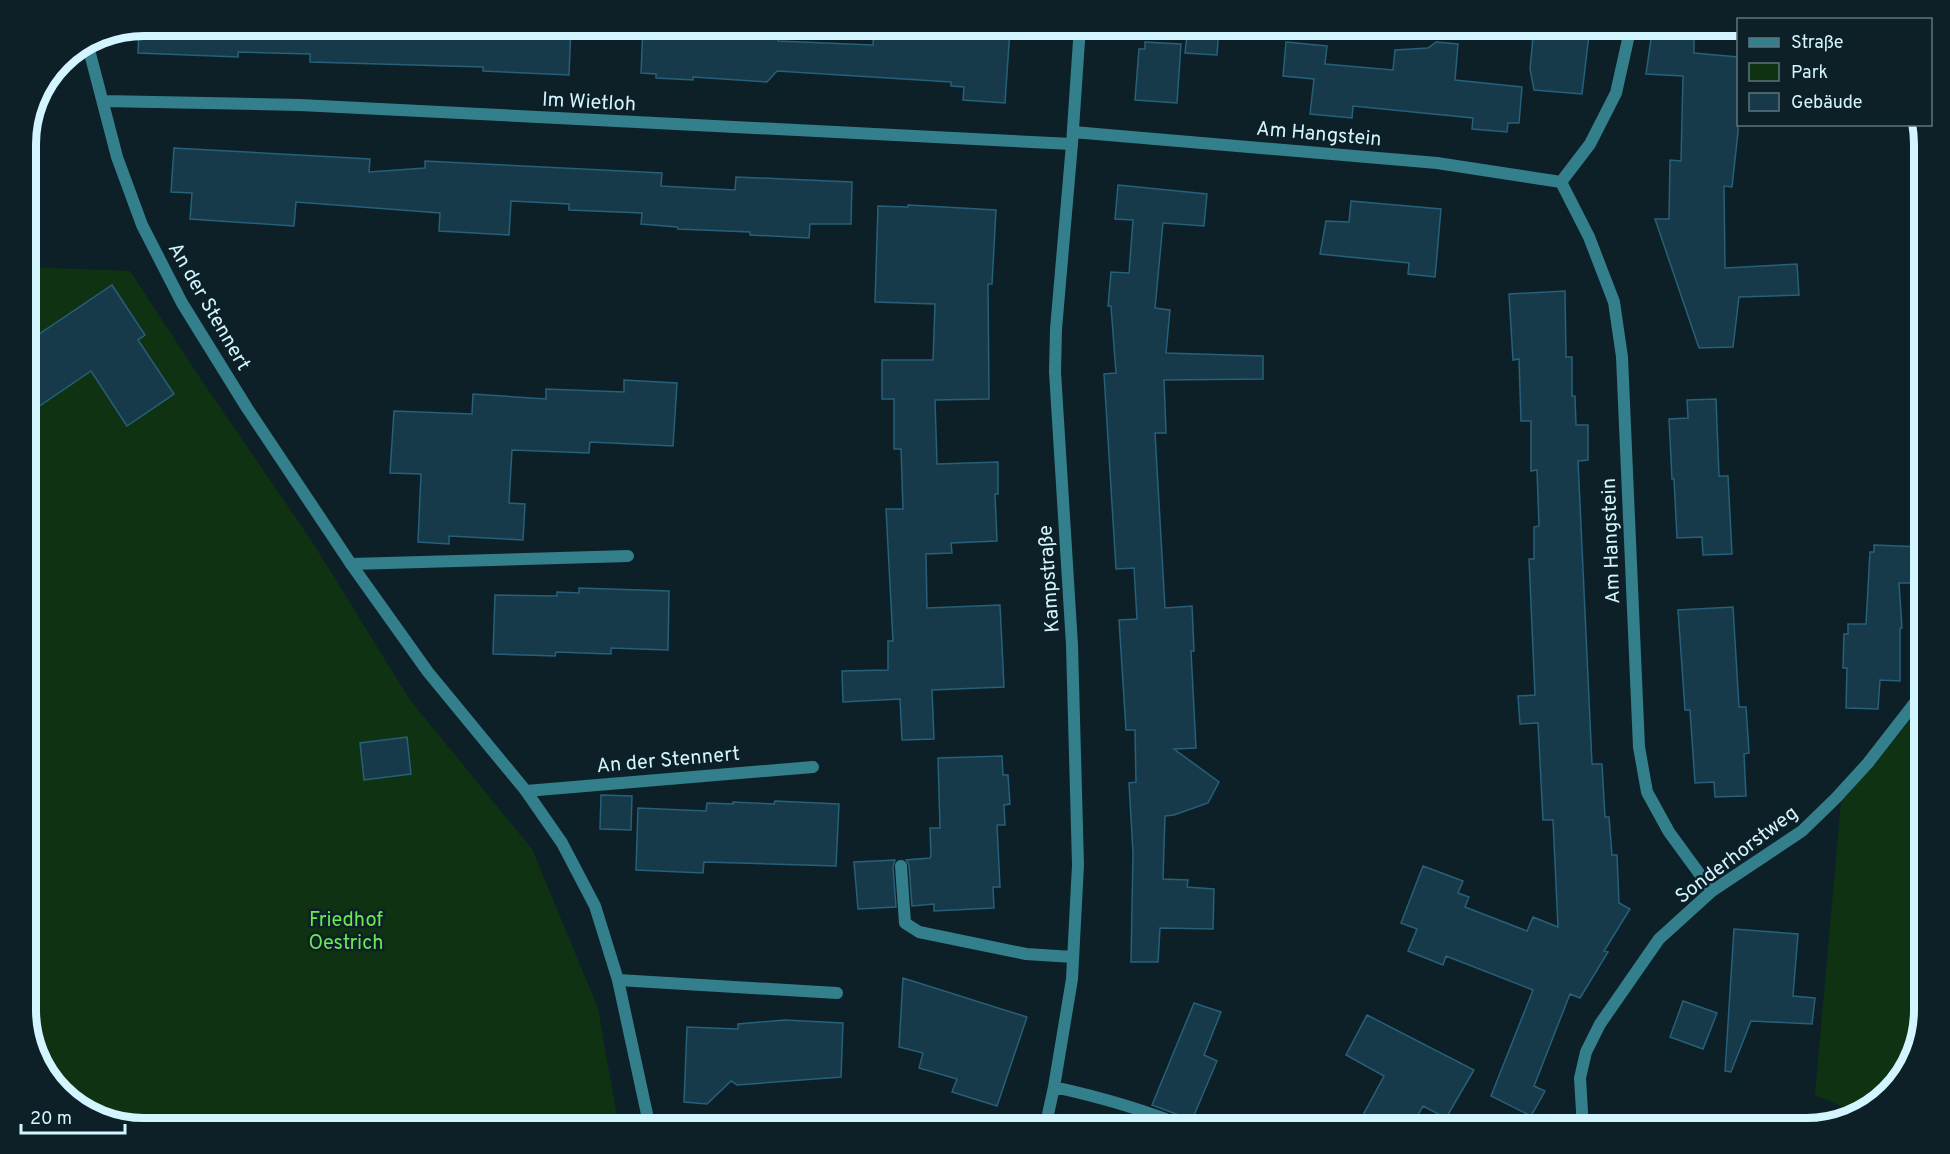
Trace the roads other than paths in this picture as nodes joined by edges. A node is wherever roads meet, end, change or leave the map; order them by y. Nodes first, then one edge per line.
1 (1079, 36) edge
2 (1629, 36) edge
3 (89, 50) edge
4 (103, 100) junction
5 (1073, 138) junction
6 (1561, 182) junction
7 (628, 556) dead end
8 (351, 564) junction
9 (1914, 704) edge
10 (813, 767) dead end
11 (526, 791) junction
12 (901, 866) dead end
13 (1712, 891) junction
14 (1073, 957) junction
15 (618, 980) junction
16 (837, 993) dead end
17 (1054, 1087) junction
18 (648, 1118) edge
19 (1046, 1118) edge
20 (1166, 1118) edge
21 (1582, 1118) edge

1 - 5 street, Kampstraße
2 - 6 street
3 - 4 street, An der Stennert
4 - 5 street, Im Wietloh
4 - 8 street, An der Stennert
5 - 6 street, Am Hangstein
5 - 14 street, Kampstraße
6 - 13 street, Am Hangstein
7 - 8 street
8 - 11 street, An der Stennert
9 - 13 street, Sonderhorstweg
10 - 11 street, An der Stennert
11 - 15 street, An der Stennert
12 - 14 street
13 - 21 street, Sonderhorstweg
14 - 17 street, Kampstraße
15 - 16 street
15 - 18 street, An der Stennert
17 - 19 street, Kampstraße
17 - 20 street

